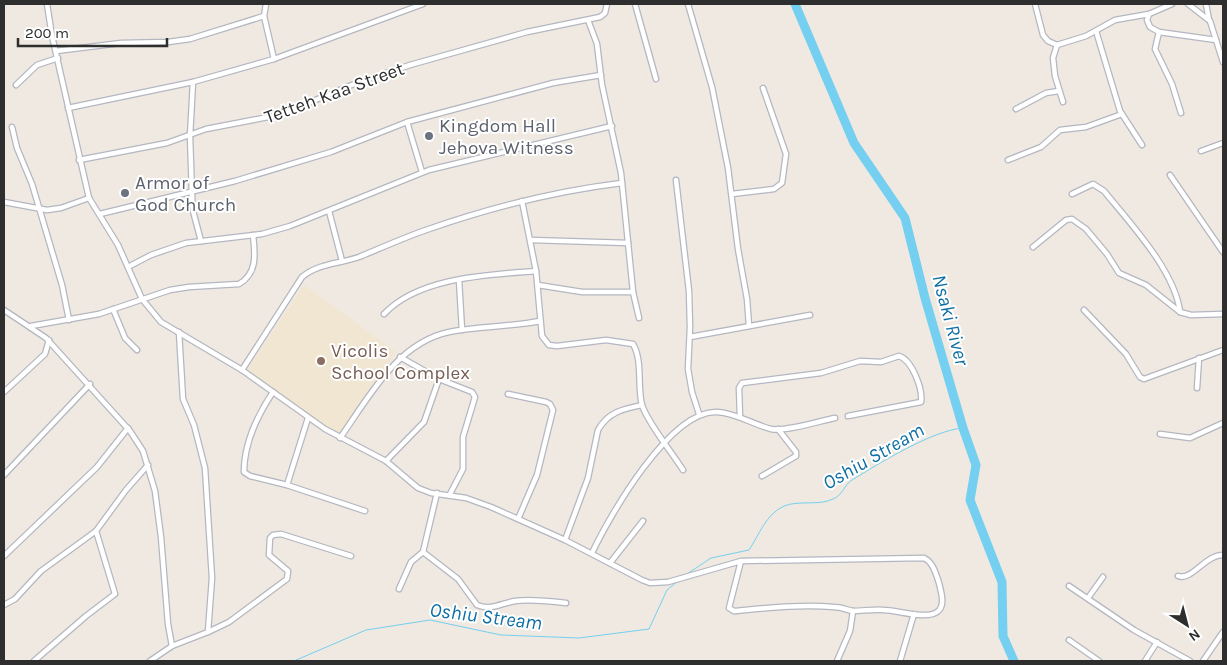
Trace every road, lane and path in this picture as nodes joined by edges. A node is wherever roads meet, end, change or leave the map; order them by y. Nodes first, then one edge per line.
1 (47, 4) edge
2 (266, 4) edge
3 (423, 4) edge
4 (607, 4) edge
5 (634, 4) edge
6 (688, 4) edge
7 (1035, 4) edge
8 (1172, 4) edge
9 (1188, 4) edge
10 (1206, 4) edge
11 (1149, 14) junction
12 (264, 16) junction
13 (588, 20) junction
14 (1210, 21) junction
15 (1096, 31) junction
16 (1159, 32) junction
17 (1216, 40) junction
18 (1057, 45) junction
19 (56, 51) junction
20 (58, 58) junction
21 (274, 59) junction
22 (1223, 62) edge
23 (601, 75) junction
24 (656, 79) dead end
25 (193, 82) junction
26 (16, 85) dead end
27 (763, 88) dead end
28 (1059, 91) junction
29 (1063, 102) dead end
30 (68, 108) junction
31 (1016, 109) dead end
32 (1181, 113) dead end
33 (1122, 114) junction
34 (407, 122) junction
35 (612, 126) junction
36 (12, 127) dead end
37 (190, 136) junction
38 (1223, 143) edge
39 (1142, 145) dead end
40 (1201, 151) dead end
41 (79, 160) junction
42 (1008, 160) dead end
43 (422, 172) junction
44 (1170, 175) dead end
45 (676, 180) dead end
46 (622, 183) junction
47 (193, 192) junction
48 (732, 194) junction
49 (1072, 194) dead end
50 (89, 198) junction
51 (522, 201) junction
52 (4, 202) edge
53 (38, 208) junction
54 (329, 211) junction
55 (100, 214) junction
56 (253, 235) junction
57 (531, 240) junction
58 (201, 242) junction
59 (628, 243) junction
60 (1033, 247) dead end
61 (1223, 252) edge
62 (342, 262) junction
63 (128, 267) junction
64 (536, 271) junction
65 (459, 280) junction
66 (538, 285) junction
67 (633, 292) junction
68 (142, 299) junction
69 (4, 310) edge
70 (113, 310) junction
71 (1084, 310) dead end
72 (1180, 312) junction
73 (384, 314) dead end
74 (1223, 314) edge
75 (810, 315) dead end
76 (639, 318) dead end
77 (69, 320) junction
78 (540, 321) junction
79 (31, 326) junction
80 (749, 326) junction
81 (462, 330) junction
82 (179, 332) junction
83 (690, 337) junction
84 (49, 340) junction
85 (137, 350) dead end
86 (1223, 350) edge
87 (400, 357) junction
88 (1199, 358) junction
89 (242, 370) junction
90 (438, 379) junction
91 (90, 384) junction
92 (1197, 388) dead end
93 (4, 392) edge
94 (272, 392) junction
95 (508, 394) dead end
96 (642, 405) junction
97 (699, 414) junction
98 (848, 416) dead end
99 (740, 417) junction
100 (308, 418) junction
101 (835, 418) dead end
102 (1223, 423) edge
103 (128, 428) junction
104 (778, 429) junction
105 (1160, 434) dead end
106 (340, 438) junction
107 (666, 442) junction
108 (386, 461) junction
109 (148, 465) junction
110 (684, 470) dead end
111 (4, 475) edge
112 (762, 476) dead end
113 (287, 485) junction
114 (437, 493) junction
115 (450, 494) junction
116 (365, 511) dead end
117 (518, 519) junction
118 (644, 521) dead end
119 (96, 531) junction
120 (565, 540) junction
121 (422, 552) junction
122 (592, 553) junction
123 (1223, 555) edge
124 (4, 556) edge
125 (351, 556) dead end
126 (741, 561) junction
127 (610, 563) junction
128 (1178, 576) dead end
129 (1103, 577) dead end
130 (1069, 586) dead end
131 (399, 589) dead end
132 (1088, 598) junction
133 (566, 603) dead end
134 (4, 605) edge
135 (853, 611) junction
136 (914, 614) junction
137 (208, 632) junction
138 (1223, 632) edge
139 (1069, 640) dead end
140 (1157, 642) junction
141 (172, 646) junction
142 (34, 661) edge
143 (150, 661) edge
144 (837, 661) edge
145 (900, 661) edge
146 (1098, 661) edge
147 (1144, 661) edge
148 (1190, 661) edge
149 (1203, 661) edge

1 - 19 street
2 - 12 street
3 - 21 street
4 - 13 street
5 - 24 street
6 - 48 street
7 - 18 street
8 - 11 street
9 - 14 street
10 - 14 street
11 - 15 street
11 - 16 street
12 - 19 street
12 - 21 street
13 - 23 street
13 - 37 street, Tetteh Kaa Street
14 - 17 street
15 - 18 street
15 - 33 street
16 - 17 street
16 - 32 street
17 - 22 street
18 - 28 street
19 - 20 street
20 - 26 street
20 - 30 street
21 - 25 street
23 - 34 street
23 - 35 street
25 - 30 street
25 - 37 street
27 - 48 street
28 - 29 street
28 - 31 street
30 - 41 street
33 - 39 street
33 - 42 street
34 - 43 street
34 - 47 street
35 - 43 street
35 - 46 street
36 - 53 street
37 - 41 street, Tetteh Kaa Street
37 - 47 street
38 - 40 street
41 - 50 street
43 - 54 street
44 - 61 street
45 - 83 street
46 - 51 street
46 - 59 street
47 - 55 street
47 - 58 street
48 - 80 street
49 - 72 street
50 - 53 street
50 - 55 street
51 - 57 street
51 - 62 street
52 - 53 street
53 - 77 street
54 - 56 street
54 - 62 street
55 - 63 street
56 - 58 street
56 - 68 street
57 - 59 street
57 - 64 street
58 - 63 street
59 - 67 street
60 - 72 street
62 - 89 street
63 - 68 street
64 - 65 street
64 - 66 street
65 - 73 street
65 - 81 street
66 - 67 street
66 - 78 street
67 - 76 street
68 - 70 street
68 - 82 street
69 - 79 street
70 - 77 street
70 - 85 street
71 - 88 street
72 - 74 street
75 - 80 street
77 - 79 street
78 - 81 street
78 - 96 street
79 - 84 street
80 - 83 street
81 - 87 street
82 - 89 street
82 - 137 street
83 - 97 street
84 - 91 street
84 - 93 street
86 - 88 street
87 - 90 street
87 - 106 street
88 - 92 street
89 - 94 street
90 - 108 street
90 - 115 street
91 - 103 street
91 - 111 street
94 - 100 street
94 - 113 street
95 - 117 street
96 - 107 street
96 - 120 street
97 - 99 street
97 - 107 street
98 - 99 street
99 - 104 street
100 - 106 street
100 - 113 street
101 - 104 street
102 - 105 street
103 - 109 street
103 - 124 street
104 - 112 street
106 - 108 street
107 - 110 street
107 - 122 street
108 - 114 street
109 - 119 street
109 - 141 street
113 - 116 street
114 - 115 street
114 - 121 street
115 - 117 street
117 - 120 street
118 - 127 street
119 - 134 street
119 - 142 street
120 - 122 street
121 - 131 street
121 - 133 street
122 - 127 street
123 - 128 street
125 - 137 street
126 - 127 street
126 - 135 street
126 - 136 street
129 - 132 street
130 - 132 street
132 - 140 street
135 - 136 street
135 - 144 street
136 - 145 street
137 - 141 street
138 - 149 street
139 - 146 street
140 - 147 street
140 - 148 street
141 - 143 street

